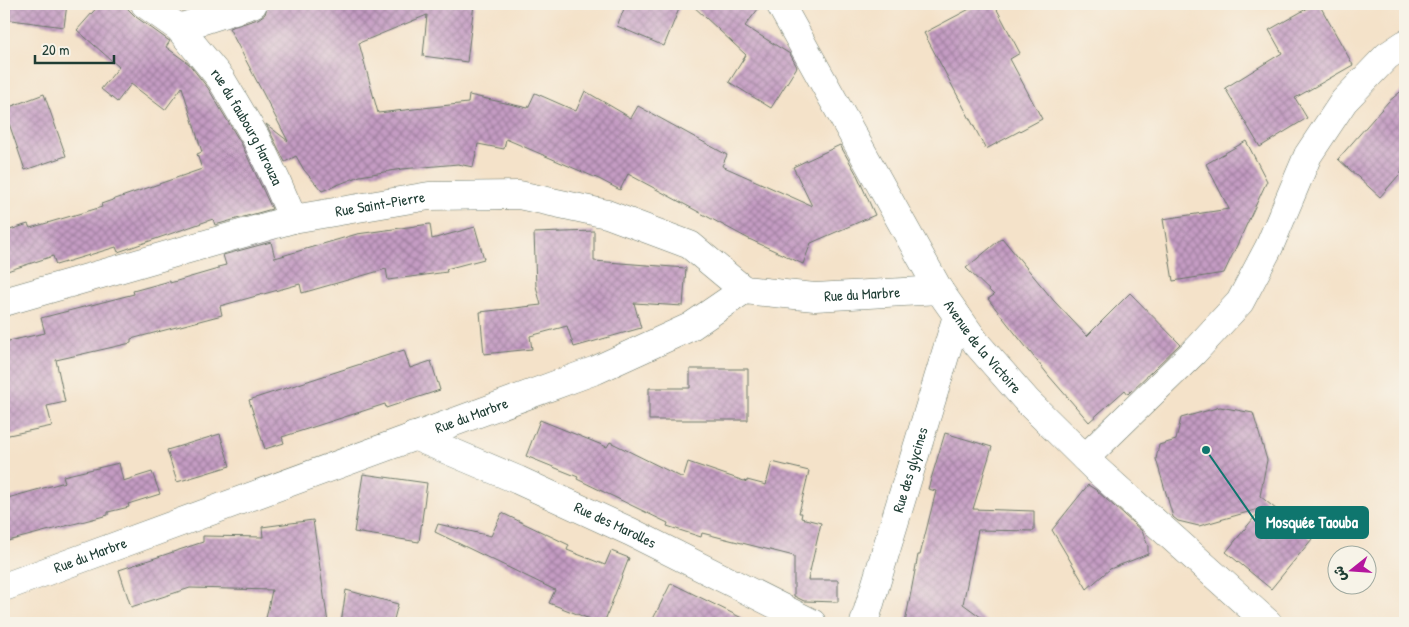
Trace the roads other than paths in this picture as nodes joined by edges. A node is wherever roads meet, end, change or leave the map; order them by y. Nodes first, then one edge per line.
1 (145, 4) edge
2 (253, 4) edge
3 (780, 4) edge
4 (179, 28) junction
5 (1405, 44) edge
6 (293, 219) junction
7 (744, 290) junction
8 (939, 290) junction
9 (4, 302) edge
10 (957, 316) junction
11 (414, 436) junction
12 (1085, 458) junction
13 (4, 587) edge
14 (812, 623) edge
15 (864, 623) edge
16 (1268, 623) edge

1 - 4 street, rue du faubourg Harouza
2 - 4 street
3 - 8 street, Avenue de la Victoire
4 - 6 street, rue du faubourg Harouza
5 - 12 street
6 - 7 street, Rue Saint-Pierre
6 - 9 street, Rue Saint-Pierre
7 - 8 street, Rue du Marbre
7 - 11 street, Rue du Marbre
8 - 10 street, Avenue de la Victoire
10 - 12 street, Avenue de la Victoire
10 - 15 street, Rue des glycines
11 - 13 street, Rue du Marbre
11 - 14 street, Rue des Marolles
12 - 16 street, Avenue de la Victoire

